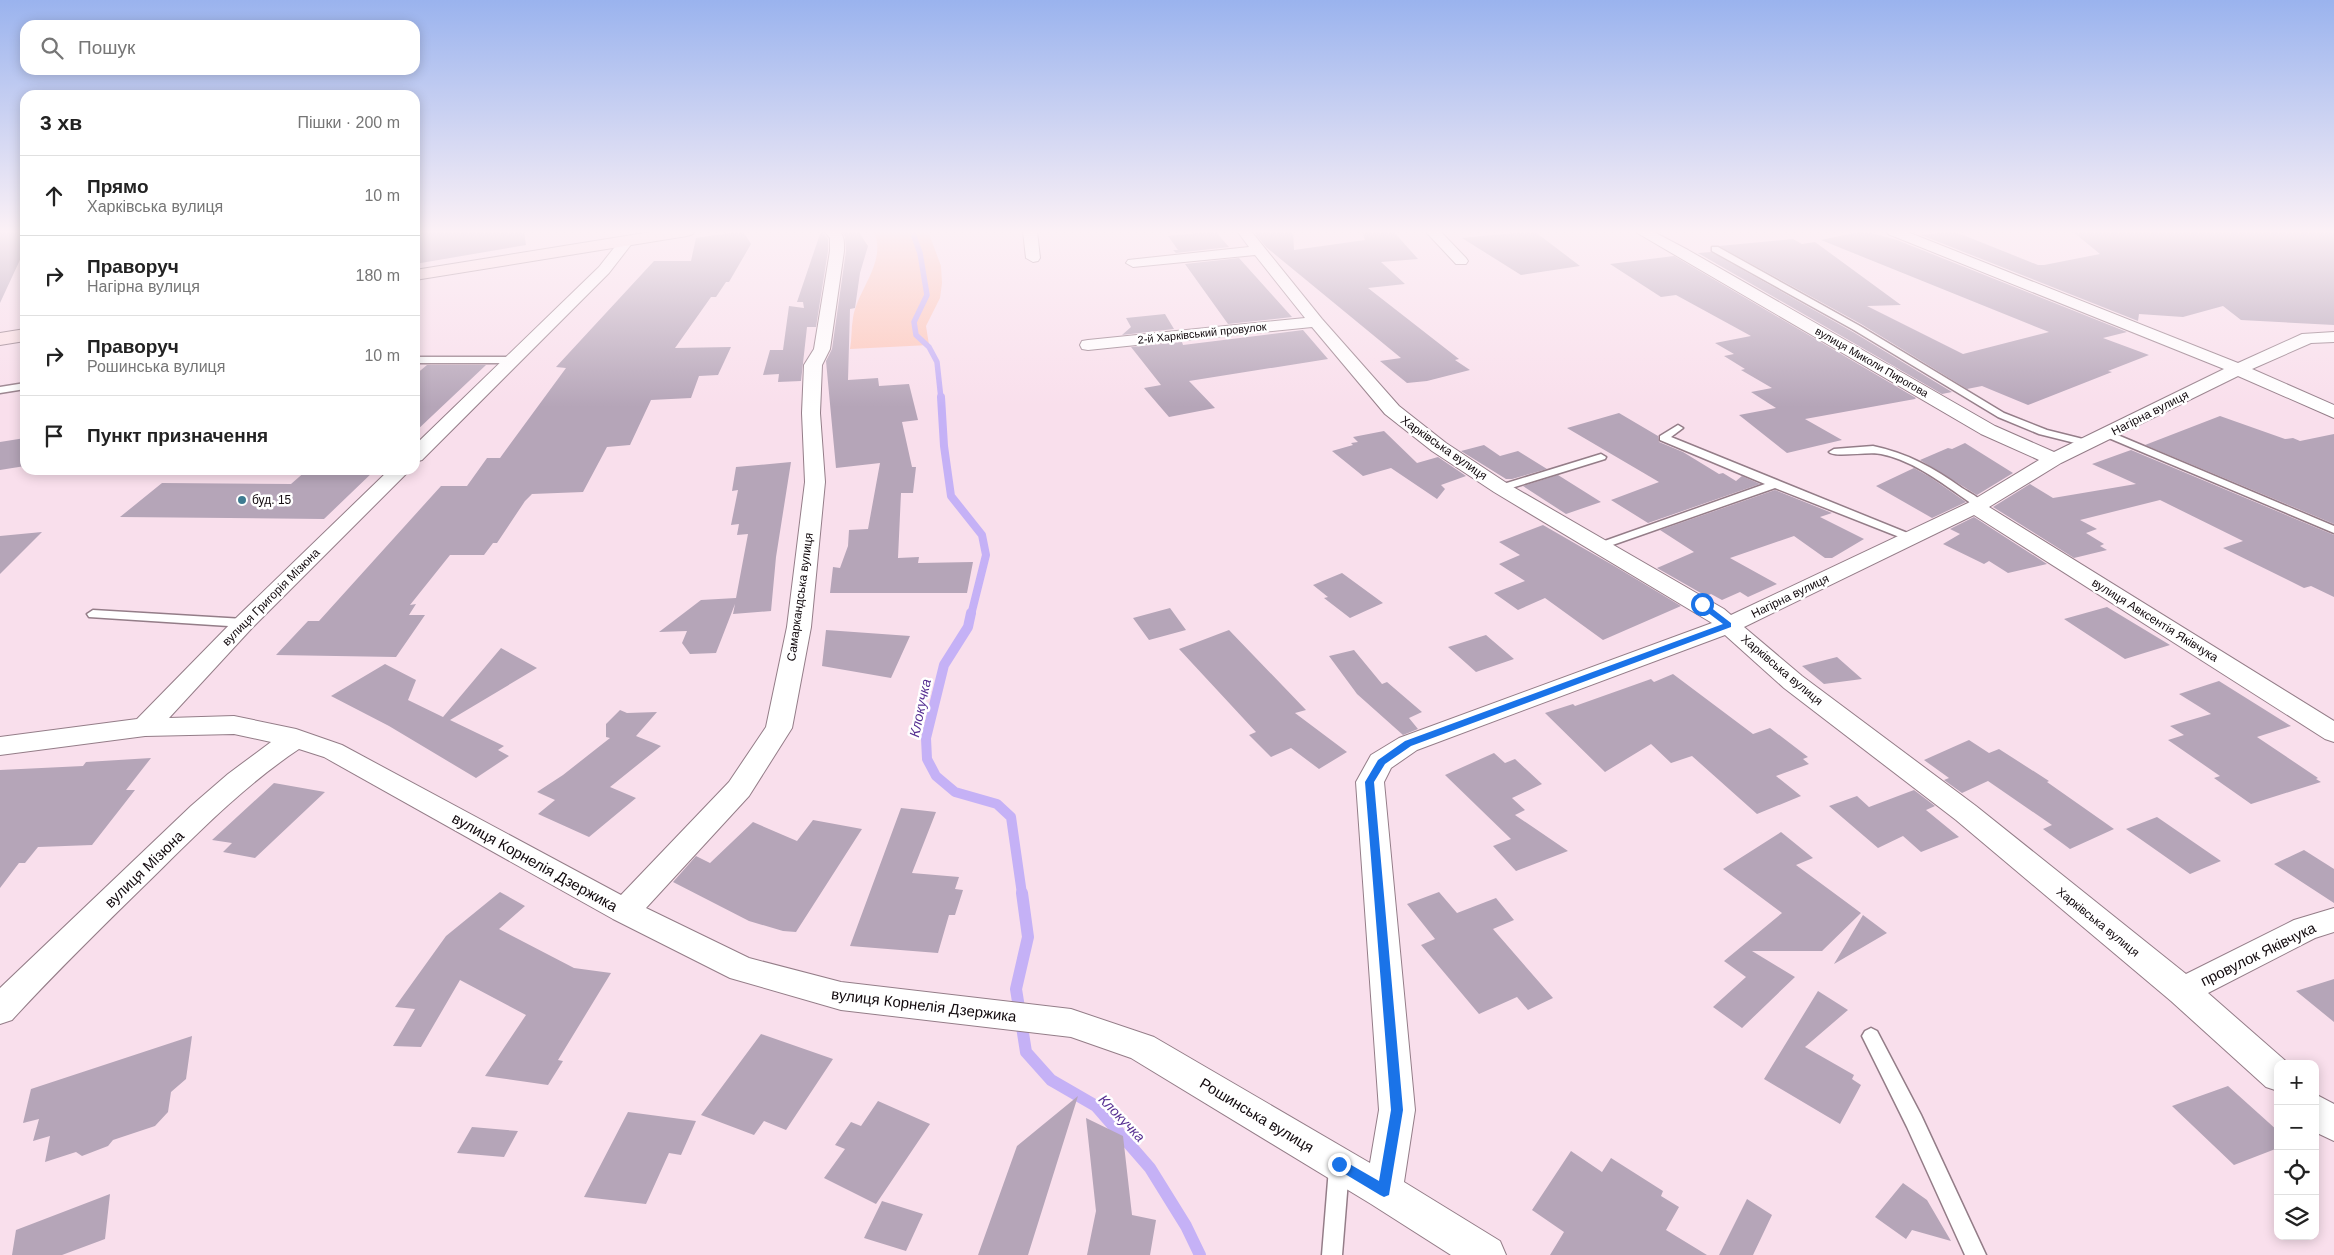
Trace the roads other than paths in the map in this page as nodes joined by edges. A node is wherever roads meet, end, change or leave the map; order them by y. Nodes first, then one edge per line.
1 (584, 290) edge
2 (831, 290) edge
3 (1290, 290) edge
4 (1747, 290) edge
5 (1788, 290) edge
6 (2039, 290) edge
7 (1316, 322) junction
8 (20, 336) edge
9 (2334, 337) edge
10 (0, 339) edge
11 (1088, 345) dead end
12 (420, 360) edge
13 (513, 360) junction
14 (2238, 369) junction
15 (20, 387) edge
16 (0, 390) edge
17 (2334, 412) edge
18 (1678, 428) dead end
19 (2108, 434) junction
20 (2087, 443) junction
21 (420, 451) edge
22 (1834, 452) dead end
23 (1602, 457) dead end
24 (2054, 459) junction
25 (395, 475) edge
26 (1775, 484) junction
27 (1501, 488) junction
28 (1977, 505) junction
29 (2334, 530) edge
30 (1911, 538) junction
31 (1600, 546) junction
32 (93, 614) dead end
33 (244, 623) junction
34 (1729, 625) junction
35 (146, 727) junction
36 (2334, 733) edge
37 (296, 738) junction
38 (0, 746) edge
39 (624, 911) junction
40 (2334, 920) edge
41 (2183, 991) junction
42 (0, 1010) edge
43 (1071, 1023) joint
44 (1871, 1036) dead end
45 (2274, 1072) edge
46 (2319, 1113) edge
47 (2334, 1125) edge
48 (1339, 1164) junction
49 (1384, 1190) junction
50 (1332, 1255) edge
51 (1486, 1255) edge
52 (1976, 1255) edge

1 - 13 street
2 - 39 street, Самаркандська вулиця
3 - 7 street, Харківська вулиця
4 - 24 street, вулиця Миколи Пирогова
5 - 20 lane
6 - 14 street
7 - 11 street, 2-й Харківський провулок
7 - 27 street, Харківська вулиця
8 - 10 street
9 - 14 street, Нагірна вулиця
12 - 13 lane
13 - 21 street
14 - 17 street
14 - 19 street, Нагірна вулиця
15 - 16 lane
18 - 26 lane
19 - 20 street, Нагірна вулиця
19 - 29 lane
20 - 24 street, Нагірна вулиця
22 - 28 lane
23 - 27 lane
24 - 28 street, Нагірна вулиця
25 - 33 street, вулиця Григорія Мізюна
26 - 30 lane
26 - 31 lane
27 - 31 street, Харківська вулиця
28 - 30 street, Нагірна вулиця
28 - 36 street, вулиця Авксентія Яківчука
30 - 34 street, Нагірна вулиця
31 - 34 street, Харківська вулиця
32 - 33 lane
33 - 35 street, вулиця Григорія Мізюна
34 - 41 street, Харківська вулиця
34 - 49 street, Нагірна вулиця
35 - 37 street, вулиця Корнелія Дзержика
35 - 38 street, вулиця Корнелія Дзержика
37 - 39 street, вулиця Корнелія Дзержика
37 - 42 street, вулиця Мізюна
39 - 43 street, вулиця Корнелія Дзержика
40 - 41 street, провулок Яківчука
41 - 45 street, Харківська вулиця
43 - 48 street, Рошинська вулиця
44 - 52 lane
46 - 47 street
48 - 49 street, Рошинська вулиця
48 - 50 lane
49 - 51 street, Рошинська вулиця

